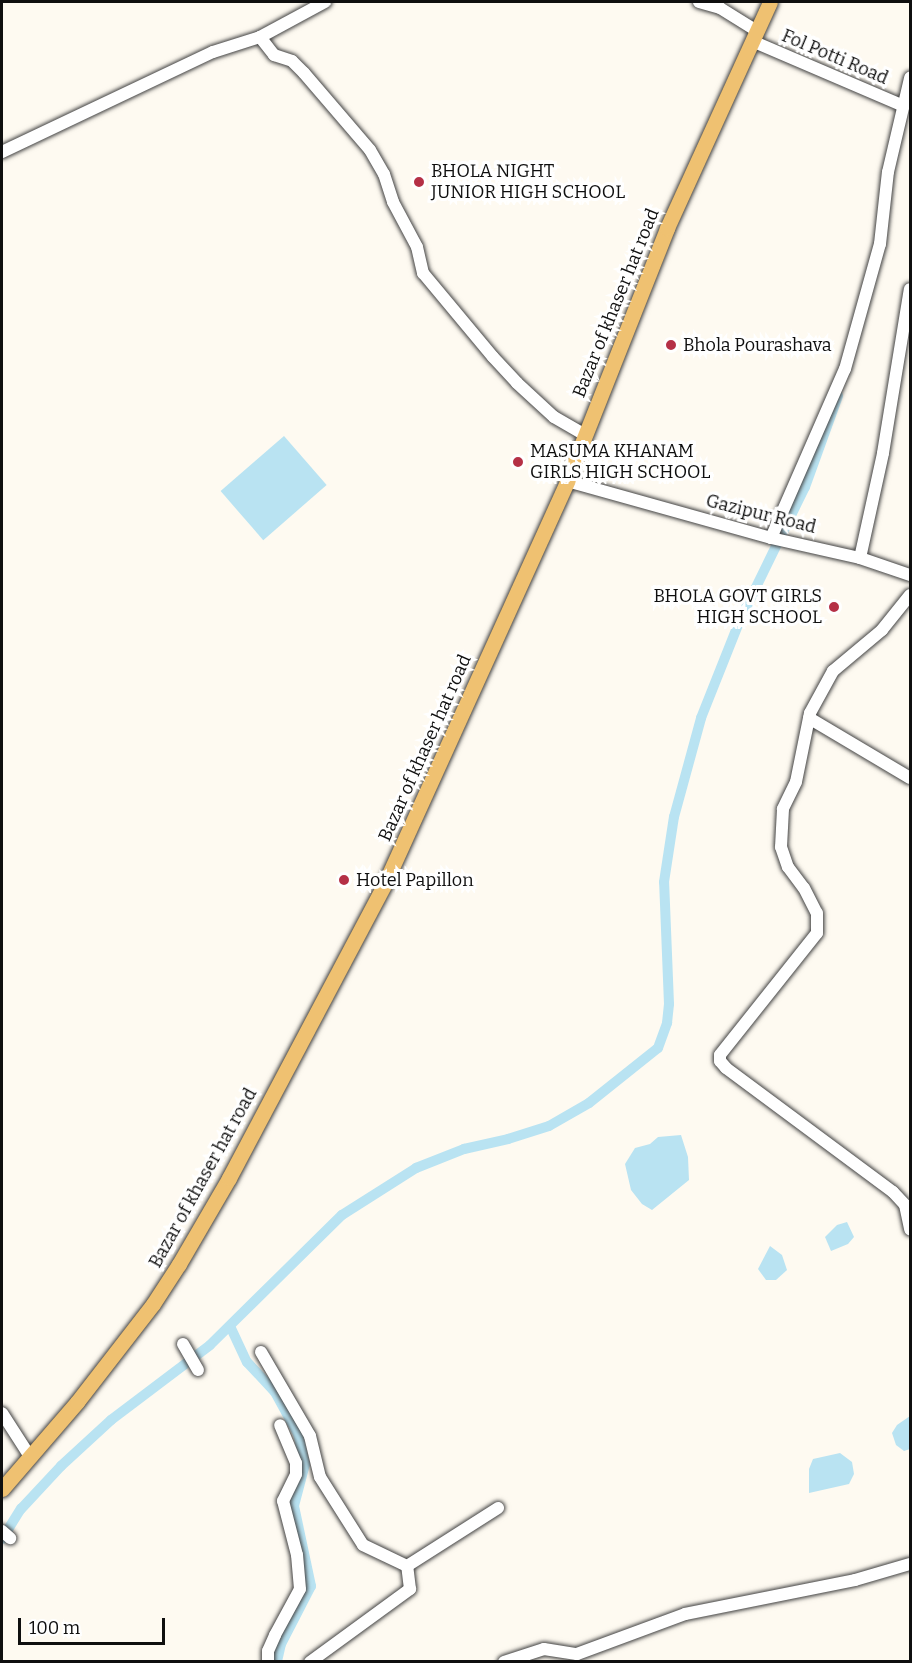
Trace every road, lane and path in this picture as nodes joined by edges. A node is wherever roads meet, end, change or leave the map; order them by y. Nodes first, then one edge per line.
1 (325, 2) edge
2 (699, 2) edge
3 (770, 2) edge
4 (260, 36) junction
5 (754, 36) junction
6 (910, 78) edge
7 (904, 106) junction
8 (2, 152) edge
9 (910, 289) edge
10 (584, 434) junction
11 (567, 480) junction
12 (771, 538) junction
13 (860, 558) junction
14 (910, 575) edge
15 (910, 596) edge
16 (809, 718) junction
17 (910, 778) edge
18 (910, 1229) edge
19 (183, 1344) dead end
20 (261, 1352) dead end
21 (198, 1370) dead end
22 (2, 1413) edge
23 (280, 1425) dead end
24 (29, 1455) junction
25 (2, 1489) edge
26 (498, 1508) dead end
27 (910, 1564) edge
28 (407, 1566) junction
29 (268, 1662) edge
30 (310, 1662) edge
31 (504, 1662) edge

1 - 4 street
2 - 5 street, Fol Potti Road
3 - 5 main road, Bazar of khaser hat road
4 - 8 street
4 - 10 street
5 - 7 street, Fol Potti Road
5 - 10 main road, Bazar of khaser hat road
6 - 7 street
7 - 12 street
9 - 13 street
10 - 11 main road, Bazar of khaser hat road
11 - 12 street, Gazipur Road
11 - 24 main road, Bazar of khaser hat road
12 - 13 street, Gazipur Road
13 - 14 street, Gazipur Road
15 - 16 street
16 - 17 street
16 - 18 street
19 - 21 street
20 - 28 street
22 - 24 street
23 - 29 street
24 - 25 main road, Bazar of khaser hat road
26 - 28 street
27 - 31 street
28 - 30 street

